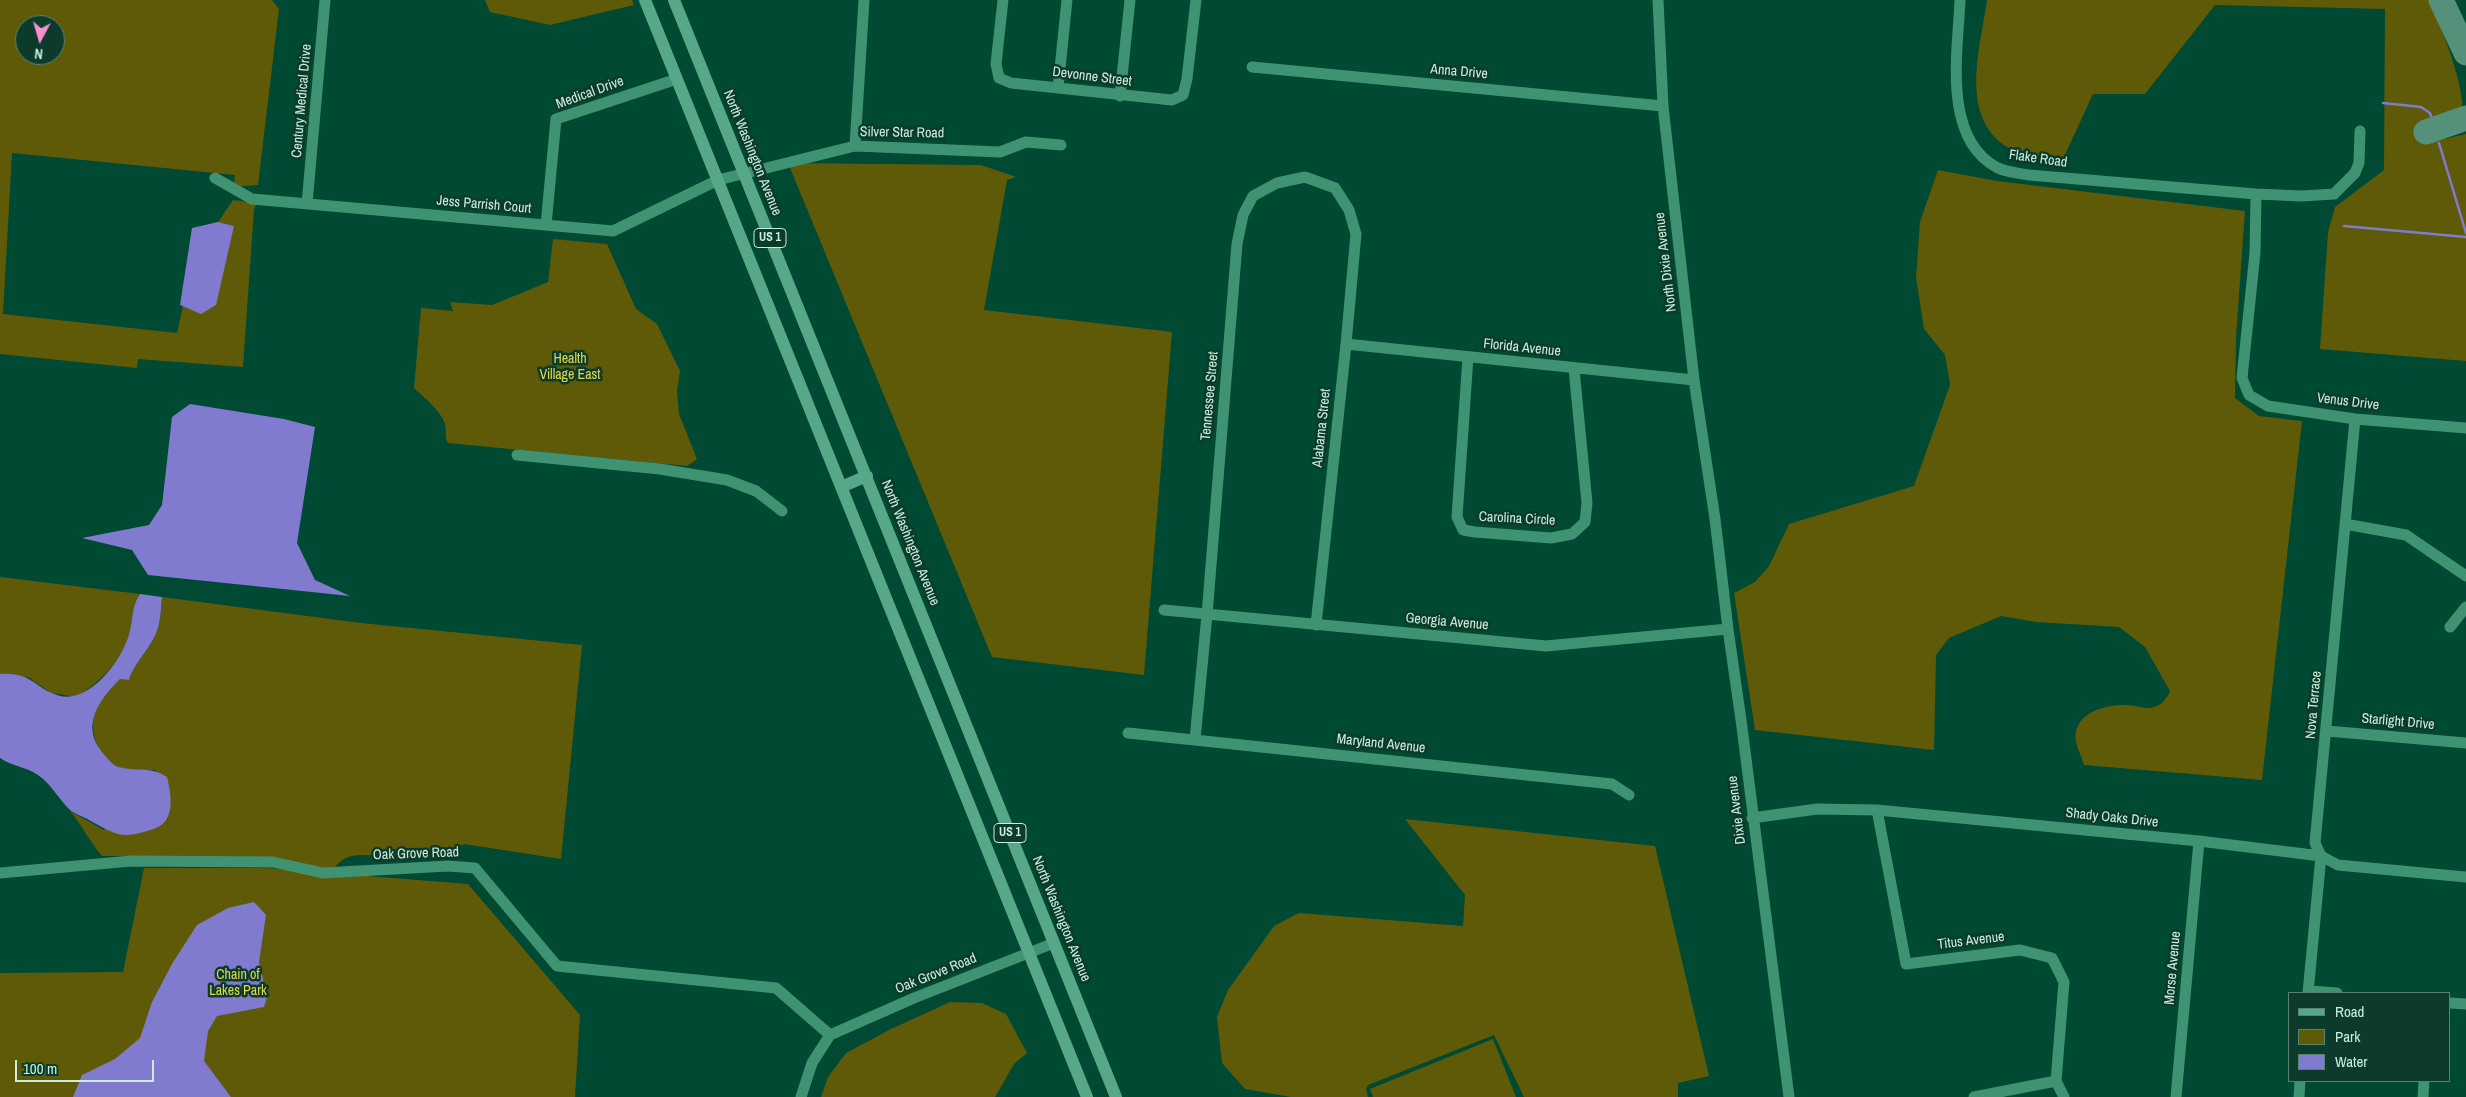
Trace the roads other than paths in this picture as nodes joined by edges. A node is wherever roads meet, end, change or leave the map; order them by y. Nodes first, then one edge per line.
1 (326, 0) edge
2 (645, 0) edge
3 (674, 0) edge
4 (864, 0) edge
5 (1003, 0) edge
6 (1067, 0) edge
7 (1130, 0) edge
8 (1196, 0) edge
9 (1658, 0) edge
10 (1960, 0) edge
11 (1252, 67) dead end
12 (677, 79) junction
13 (1058, 88) junction
14 (1120, 96) junction
15 (1663, 106) junction
16 (2360, 131) dead end
17 (1060, 144) dead end
18 (855, 146) junction
19 (744, 173) junction
20 (215, 178) dead end
21 (718, 180) junction
22 (2256, 194) junction
23 (308, 204) junction
24 (546, 225) junction
25 (1356, 234) joint
26 (1346, 344) junction
27 (1468, 357) junction
28 (1574, 369) junction
29 (1694, 380) junction
30 (2355, 419) junction
31 (2466, 428) edge
32 (517, 455) dead end
33 (866, 476) junction
34 (841, 486) junction
35 (782, 511) dead end
36 (1715, 519) joint
37 (2345, 524) junction
38 (2466, 576) edge
39 (2466, 607) edge
40 (1164, 610) dead end
41 (1207, 615) junction
42 (1316, 625) junction
43 (2450, 627) dead end
44 (1728, 629) junction
45 (2327, 731) junction
46 (1128, 733) dead end
47 (1195, 739) junction
48 (2466, 743) edge
49 (1629, 794) dead end
50 (1877, 810) junction
51 (1752, 818) junction
52 (2199, 841) junction
53 (2321, 856) junction
54 (0, 872) edge
55 (2466, 877) edge
56 (1054, 943) junction
57 (1029, 953) junction
58 (2308, 992) edge
59 (2451, 1003) edge
60 (2466, 1004) edge
61 (830, 1035) junction
62 (2056, 1081) junction
63 (2300, 1082) edge
64 (2424, 1082) edge
65 (801, 1097) edge
66 (1087, 1097) edge
67 (1116, 1097) edge
68 (1789, 1097) edge
69 (1974, 1097) edge
70 (2064, 1097) edge
71 (2176, 1097) edge
72 (2299, 1097) edge
73 (2423, 1097) edge

1 - 23 street, Century Medical Drive
2 - 12 main road, US 1
3 - 19 main road, North Washington Avenue / US 1
4 - 18 street
5 - 13 street, Devonne Street
6 - 13 street
7 - 14 street
8 - 14 street, Devonne Street
9 - 15 street, North Dixie Avenue
10 - 22 street, Flake Road
11 - 15 street, Anna Drive
12 - 21 main road, US 1
12 - 24 street, Medical Drive
13 - 14 street, Devonne Street
15 - 29 street, North Dixie Avenue
16 - 22 street, Flake Road
17 - 18 street, Silver Star Road
18 - 19 street, Silver Star Road
19 - 21 street, Jess Parrish Court
19 - 33 main road, North Washington Avenue / US 1
20 - 23 street, Jess Parrish Court
21 - 24 street, Jess Parrish Court
21 - 34 main road, US 1
22 - 30 street, Venus Drive
23 - 24 street, Jess Parrish Court
25 - 26 street, Alabama Street
25 - 41 street, Tennessee Street
26 - 27 street, Florida Avenue
26 - 42 street, Alabama Street
27 - 28 street, Florida Avenue
27 - 28 street, Carolina Circle
28 - 29 street, Florida Avenue
29 - 36 street, North Dixie Avenue
30 - 31 street, Venus Drive
30 - 37 street, Nova Terrace
32 - 35 street
33 - 34 main road
33 - 56 main road, North Washington Avenue / US 1
34 - 57 main road, US 1
36 - 44 street, Dixie Avenue
37 - 38 street
37 - 45 street, Nova Terrace
39 - 43 street
40 - 41 street, Georgia Avenue
41 - 42 street, Georgia Avenue
41 - 47 street, Tennessee Street
42 - 44 street, Georgia Avenue
44 - 51 street, Dixie Avenue
45 - 48 street, Starlight Drive
45 - 53 street, Nova Terrace
46 - 47 street, Maryland Avenue
47 - 49 street, Maryland Avenue
50 - 51 street, Shady Oaks Drive
50 - 52 street, Shady Oaks Drive
50 - 62 street, Titus Avenue
51 - 68 street, Dixie Avenue
52 - 53 street, Shady Oaks Drive
52 - 71 street, Morse Avenue
53 - 55 street, Shady Oaks Drive
53 - 58 street, Nova Terrace
54 - 61 street, Oak Grove Road
56 - 57 street, Oak Grove Road
56 - 67 main road, North Washington Avenue / US 1
57 - 61 street, Oak Grove Road
57 - 66 main road, US 1
59 - 60 street
61 - 65 street
62 - 69 street
62 - 70 street
63 - 72 street
64 - 73 street

